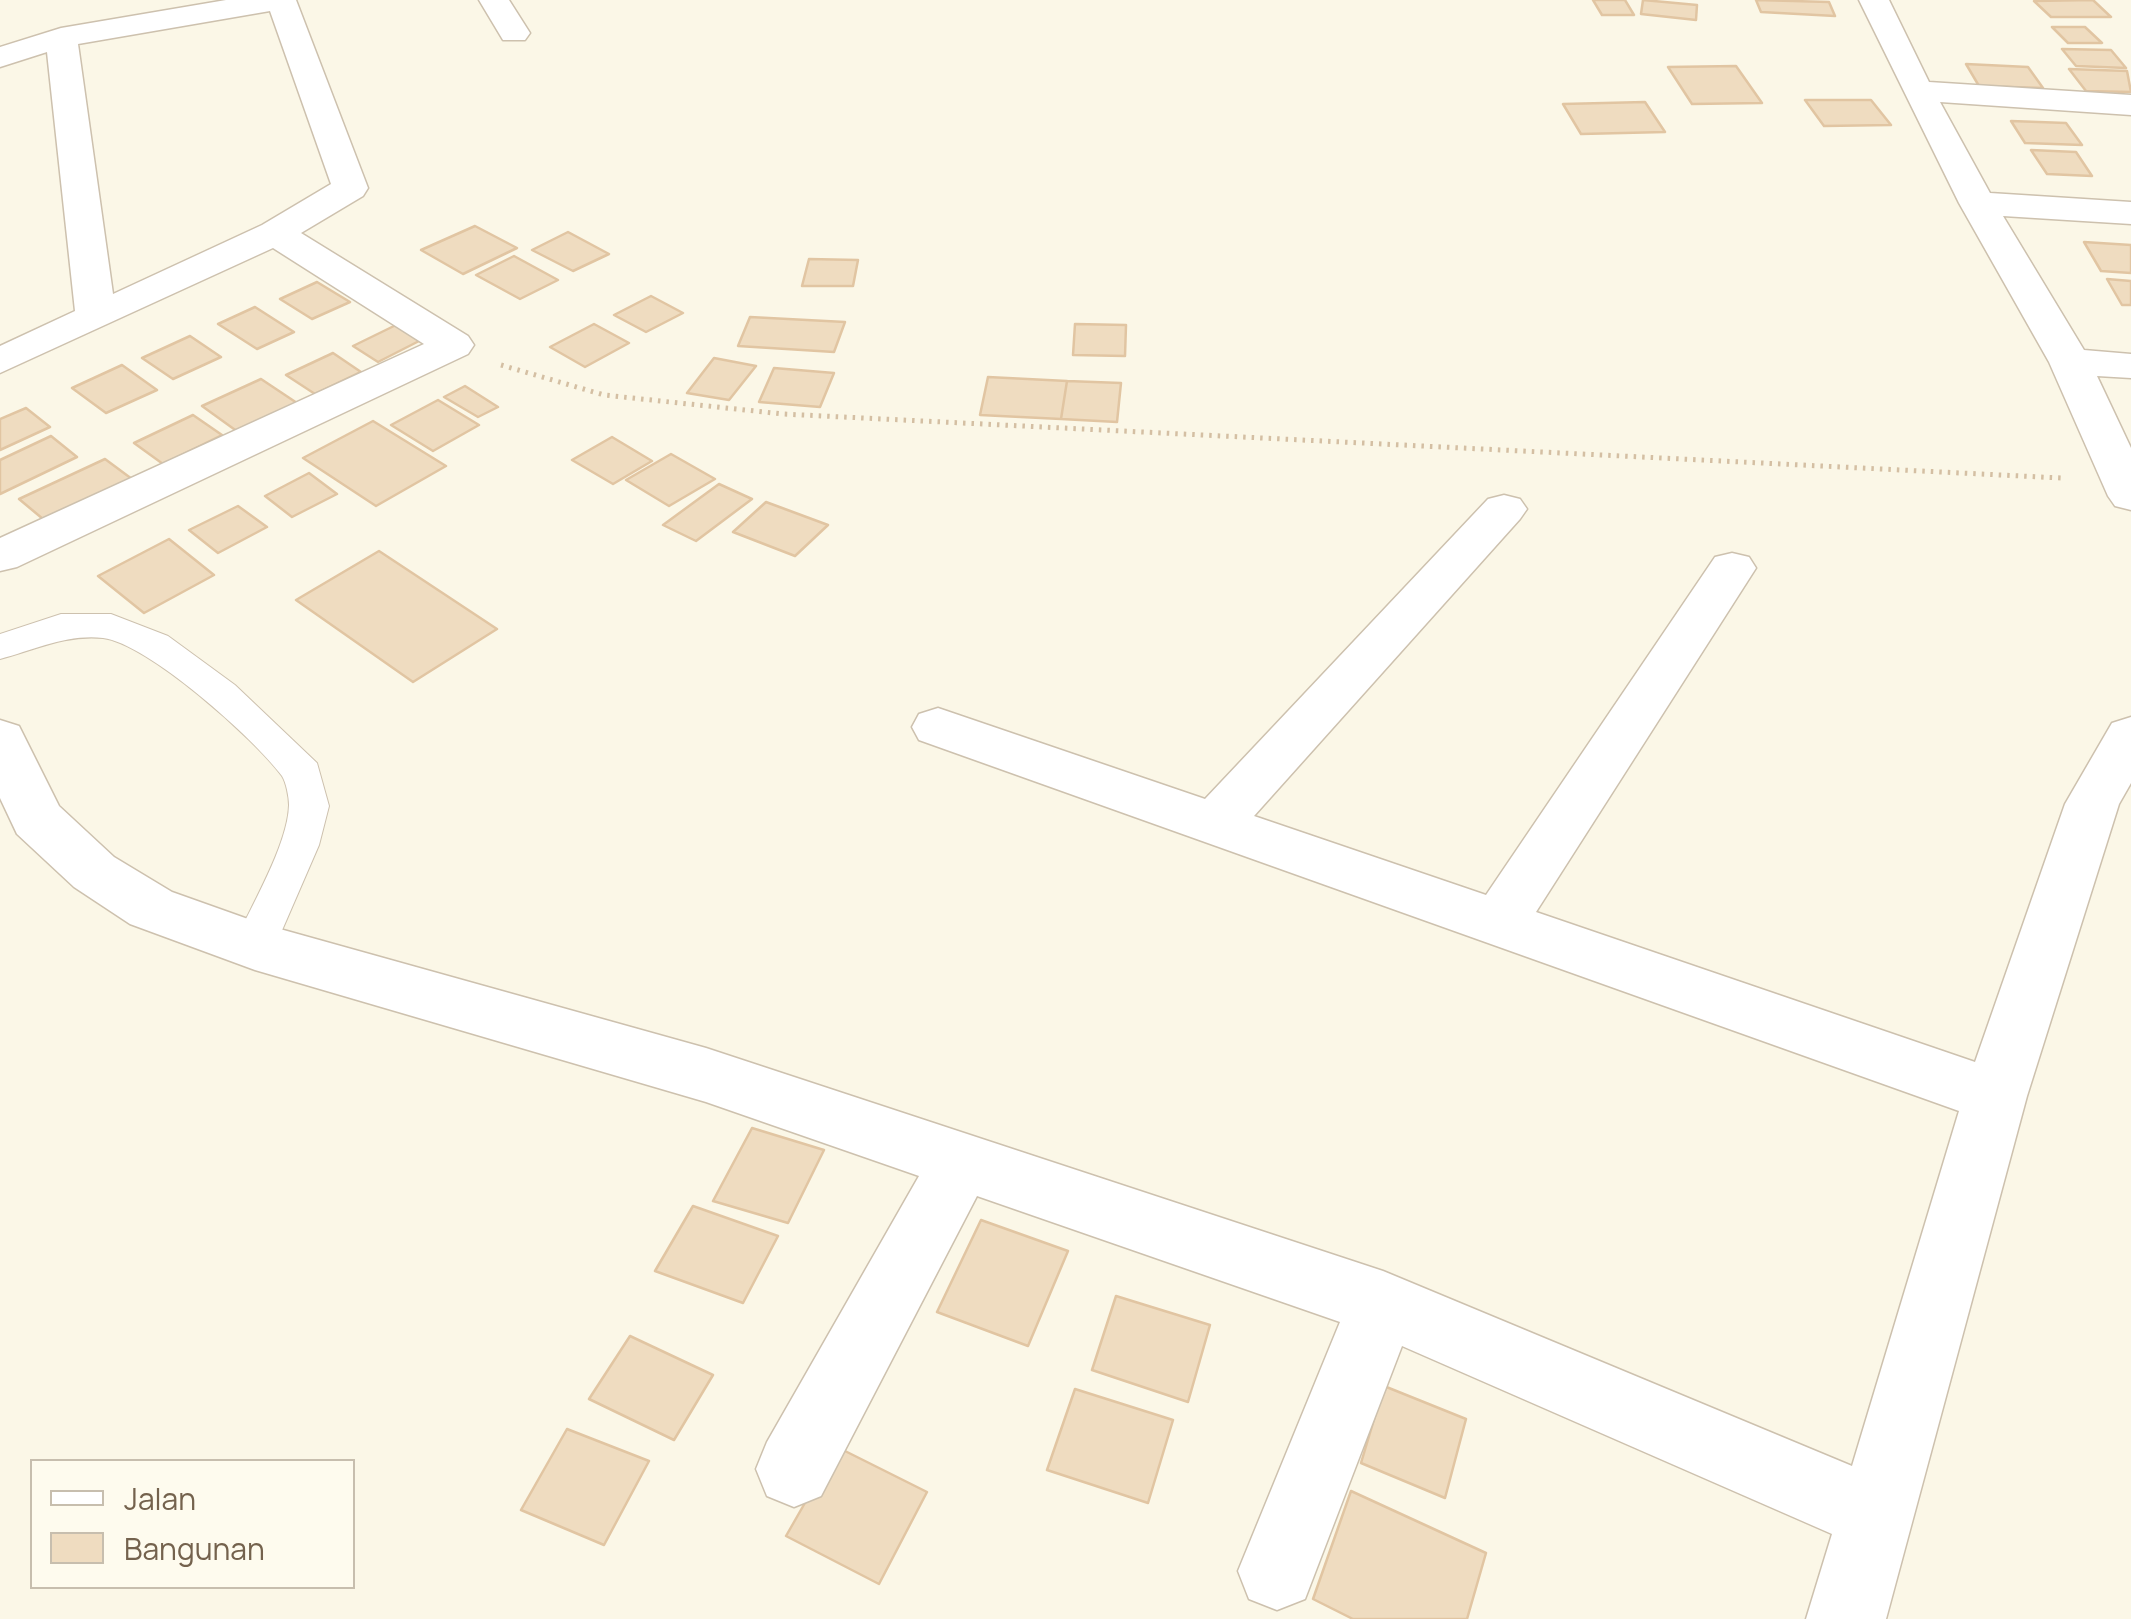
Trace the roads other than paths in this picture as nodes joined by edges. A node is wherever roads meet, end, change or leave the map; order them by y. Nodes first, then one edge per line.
1 (281, 0) edge
2 (494, 0) edge
3 (1874, 0) edge
4 (514, 32) dead end
5 (61, 37) junction
6 (0, 57) edge
7 (1917, 92) junction
8 (2131, 105) edge
9 (1977, 203) junction
10 (2131, 213) edge
11 (275, 233) junction
12 (96, 316) junction
13 (0, 360) edge
14 (2070, 362) junction
15 (2131, 366) edge
16 (2128, 489) edge
17 (1504, 509) dead end
18 (0, 556) edge
19 (1732, 568) dead end
20 (0, 647) edge
21 (938, 727) dead end
22 (2131, 736) edge
23 (0, 740) edge
24 (1215, 823) junction
25 (1498, 922) junction
26 (254, 946) junction
27 (1995, 1096) junction
28 (963, 1159) junction
29 (1382, 1304) junction
30 (794, 1470) dead end
31 (1875, 1514) junction
32 (1277, 1571) dead end
33 (1846, 1619) edge

1 - 5 street
1 - 11 street
2 - 4 street
3 - 7 street
5 - 6 street
5 - 12 street
7 - 8 street
7 - 9 street
9 - 10 street
9 - 14 street
11 - 12 street
11 - 18 street
12 - 13 street
14 - 15 street
14 - 16 street
17 - 24 street
19 - 25 street
20 - 26 lane
21 - 24 street
22 - 27 street
23 - 26 street
24 - 25 street
25 - 27 street
26 - 28 street
27 - 31 street
28 - 29 street
28 - 30 street
29 - 31 street
29 - 32 street
31 - 33 street

